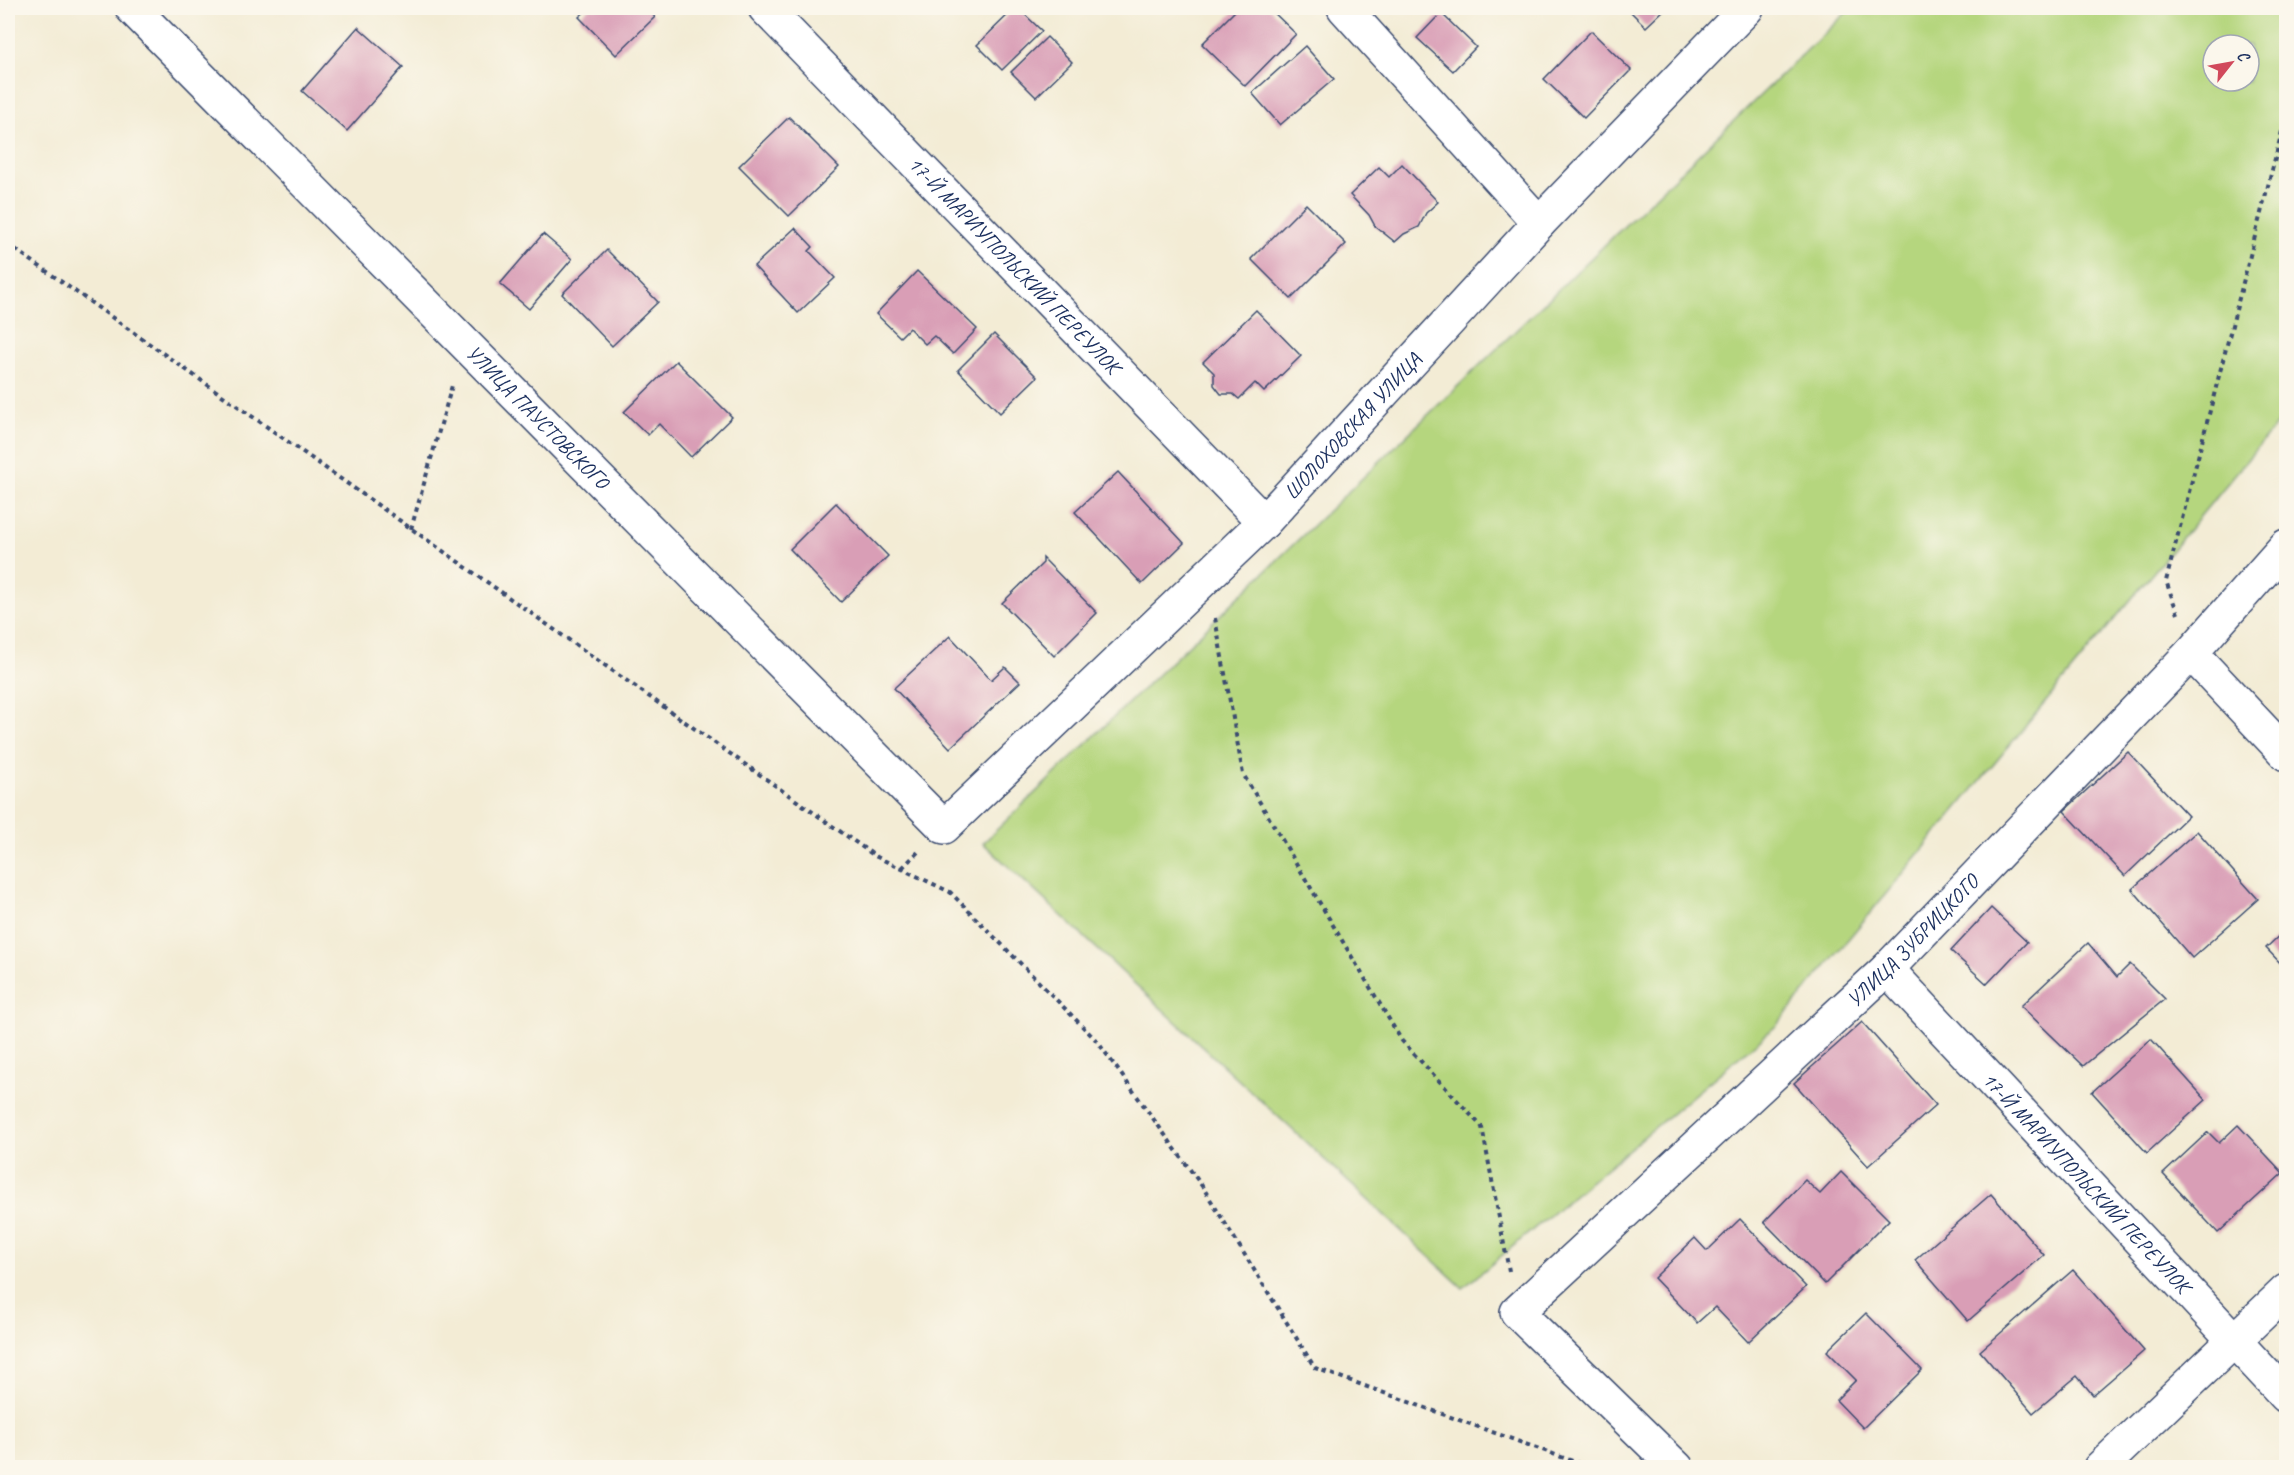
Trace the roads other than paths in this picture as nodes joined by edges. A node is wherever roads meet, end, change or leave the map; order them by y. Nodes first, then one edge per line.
1 (132, 8) edge
2 (765, 8) edge
3 (1344, 8) edge
4 (1747, 8) edge
5 (1539, 223) junction
6 (1264, 522) junction
7 (2286, 546) edge
8 (2191, 653) junction
9 (2286, 754) edge
10 (944, 827) joint
11 (1887, 969) junction
12 (2286, 1291) edge
13 (2235, 1338) junction
14 (2286, 1396) edge
15 (1677, 1467) edge
16 (2100, 1467) edge

1 - 10 street, УЛИЦА ПАУСТОВСКОГО
2 - 6 street, 17-Й МАРИУПОЛЬСКИЙ ПЕРЕУЛОК
3 - 5 street
4 - 5 street, ШОЛОХОВСКАЯ УЛИЦА
5 - 6 street, ШОЛОХОВСКАЯ УЛИЦА
6 - 10 street, ШОЛОХОВСКАЯ УЛИЦА
7 - 8 street, УЛИЦА ЗУБРИЦКОГО
8 - 9 street
8 - 11 street, УЛИЦА ЗУБРИЦКОГО
11 - 13 street, 17-Й МАРИУПОЛЬСКИЙ ПЕРЕУЛОК
11 - 15 street, УЛИЦА ЗУБРИЦКОГО
12 - 13 street
13 - 14 street, 17-Й МАРИУПОЛЬСКИЙ ПЕРЕУЛОК
13 - 16 street

